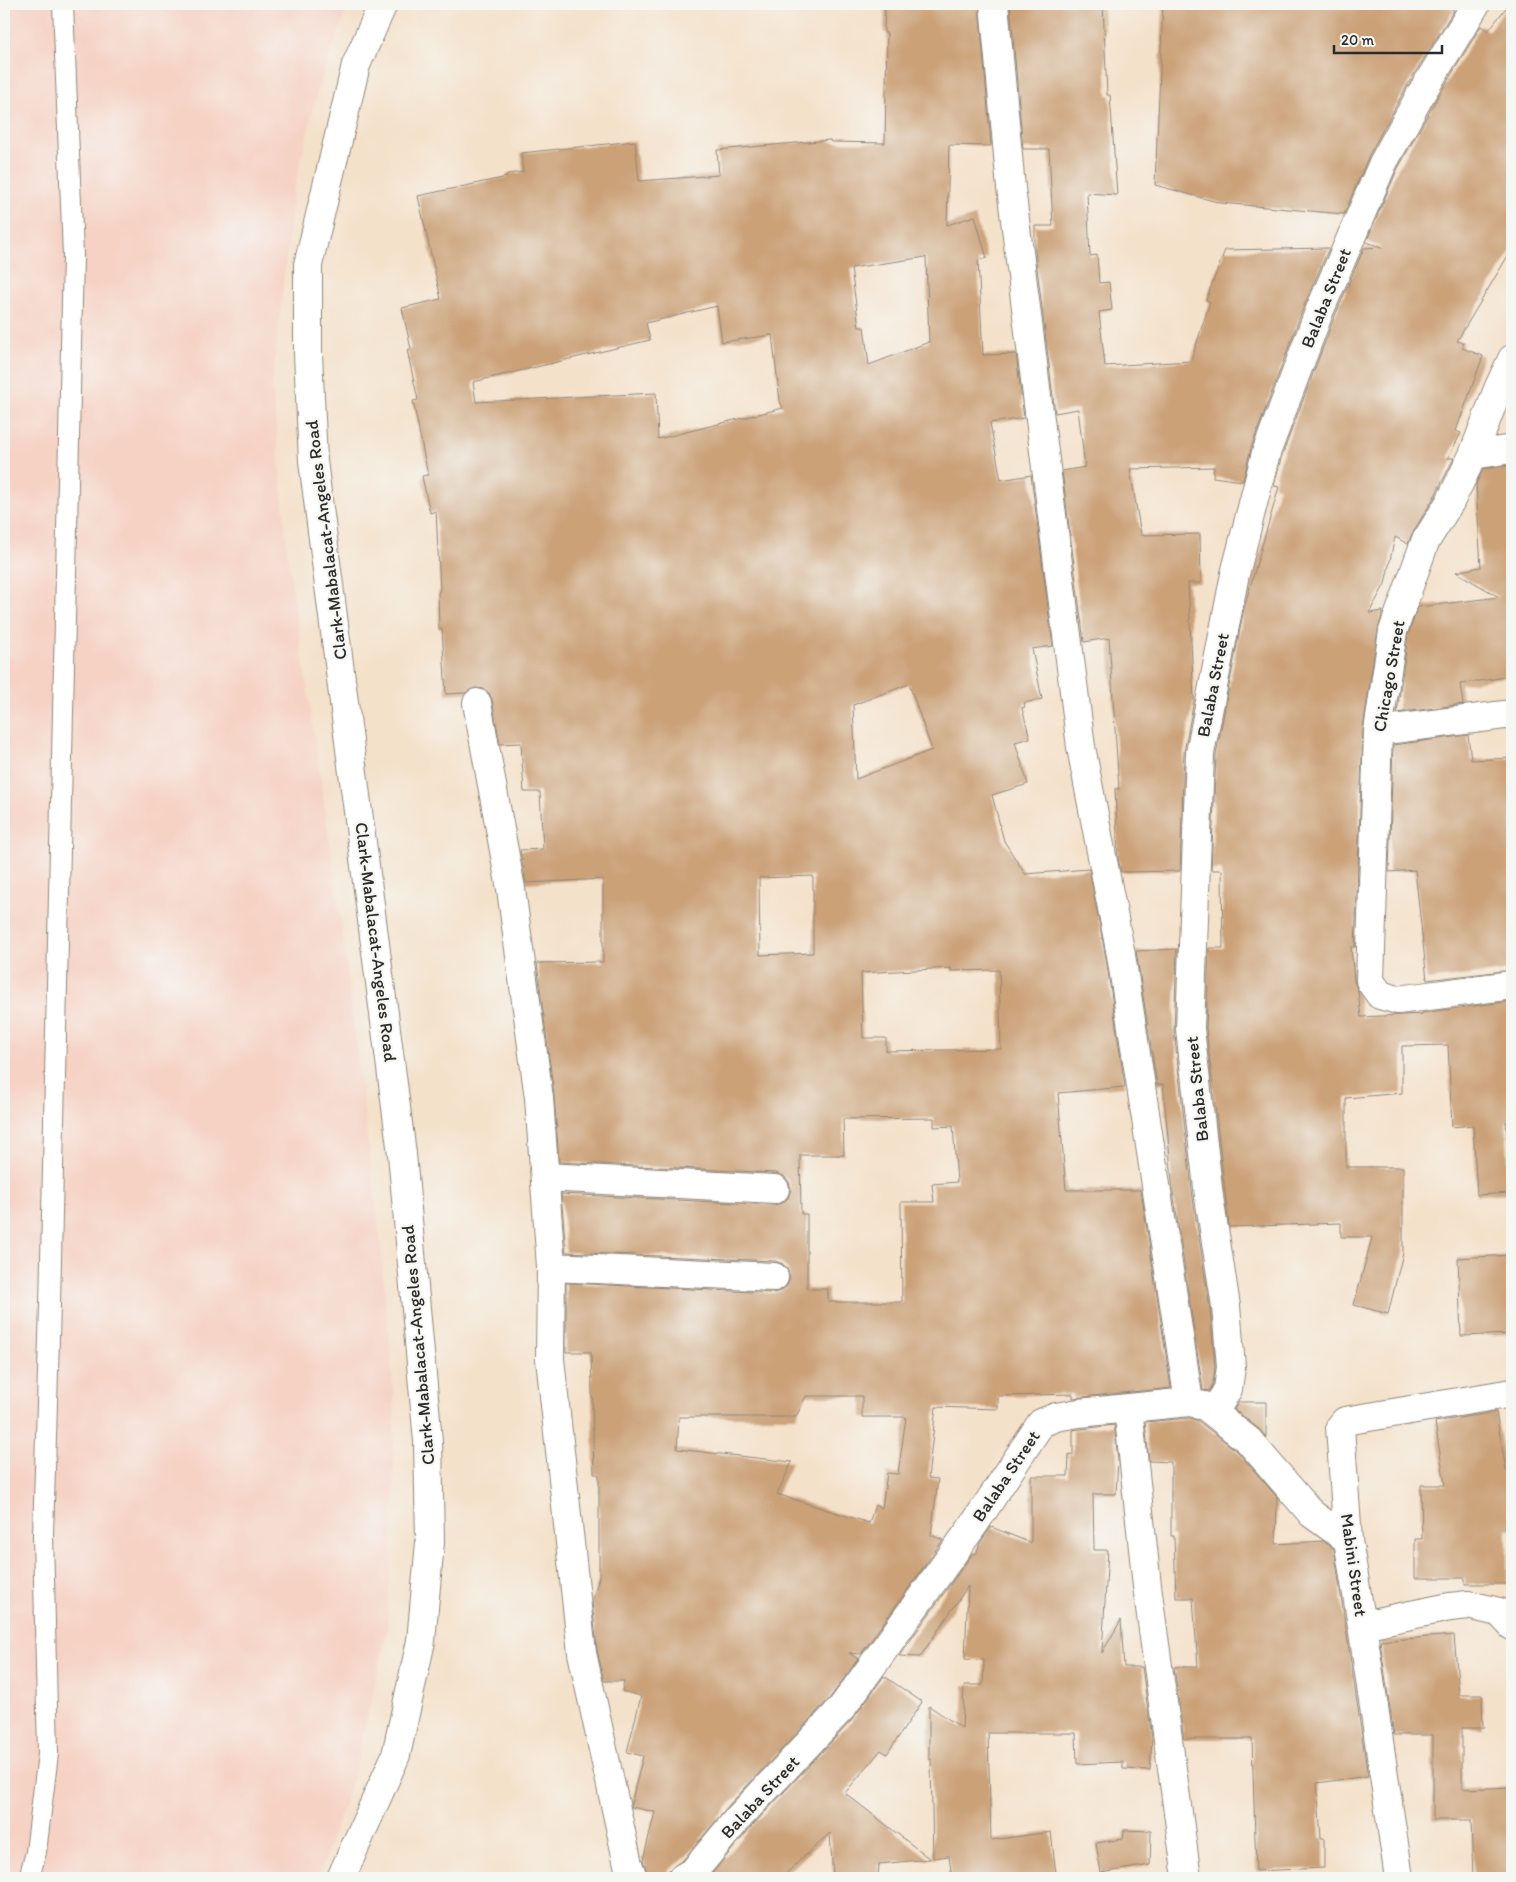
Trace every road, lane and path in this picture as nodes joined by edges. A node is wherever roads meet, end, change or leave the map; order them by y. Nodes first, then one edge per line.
1 (63, 4) edge
2 (383, 4) edge
3 (994, 4) edge
4 (1476, 4) edge
5 (1512, 358) edge
6 (1512, 449) edge
7 (1473, 455) junction
8 (477, 703) dead end
9 (1512, 714) edge
10 (1378, 731) junction
11 (1512, 985) edge
12 (544, 1177) junction
13 (775, 1188) dead end
14 (551, 1267) junction
15 (774, 1277) dead end
16 (1512, 1393) edge
17 (1189, 1402) junction
18 (1128, 1408) junction
19 (1214, 1413) junction
20 (1348, 1540) junction
21 (1362, 1625) junction
22 (1512, 1626) edge
23 (29, 1878) edge
24 (341, 1878) edge
25 (633, 1878) edge
26 (682, 1878) edge
27 (1187, 1878) edge
28 (1399, 1878) edge

1 - 23 lane
2 - 24 street, Clark-Mabalacat-Angeles Road
3 - 17 street
4 - 19 street, Balaba Street
5 - 7 street, Chicago Street
6 - 7 street
7 - 10 street, Chicago Street
8 - 12 street
9 - 10 street
10 - 11 street, Chicago Street
12 - 13 street
12 - 14 street
14 - 15 street
14 - 25 street
16 - 20 street, Mabini Street
17 - 18 street, Balaba Street
17 - 19 street
18 - 26 street, Balaba Street
18 - 27 street
19 - 20 street
20 - 21 street, Mabini Street
21 - 22 street
21 - 28 street, Mabini Street

